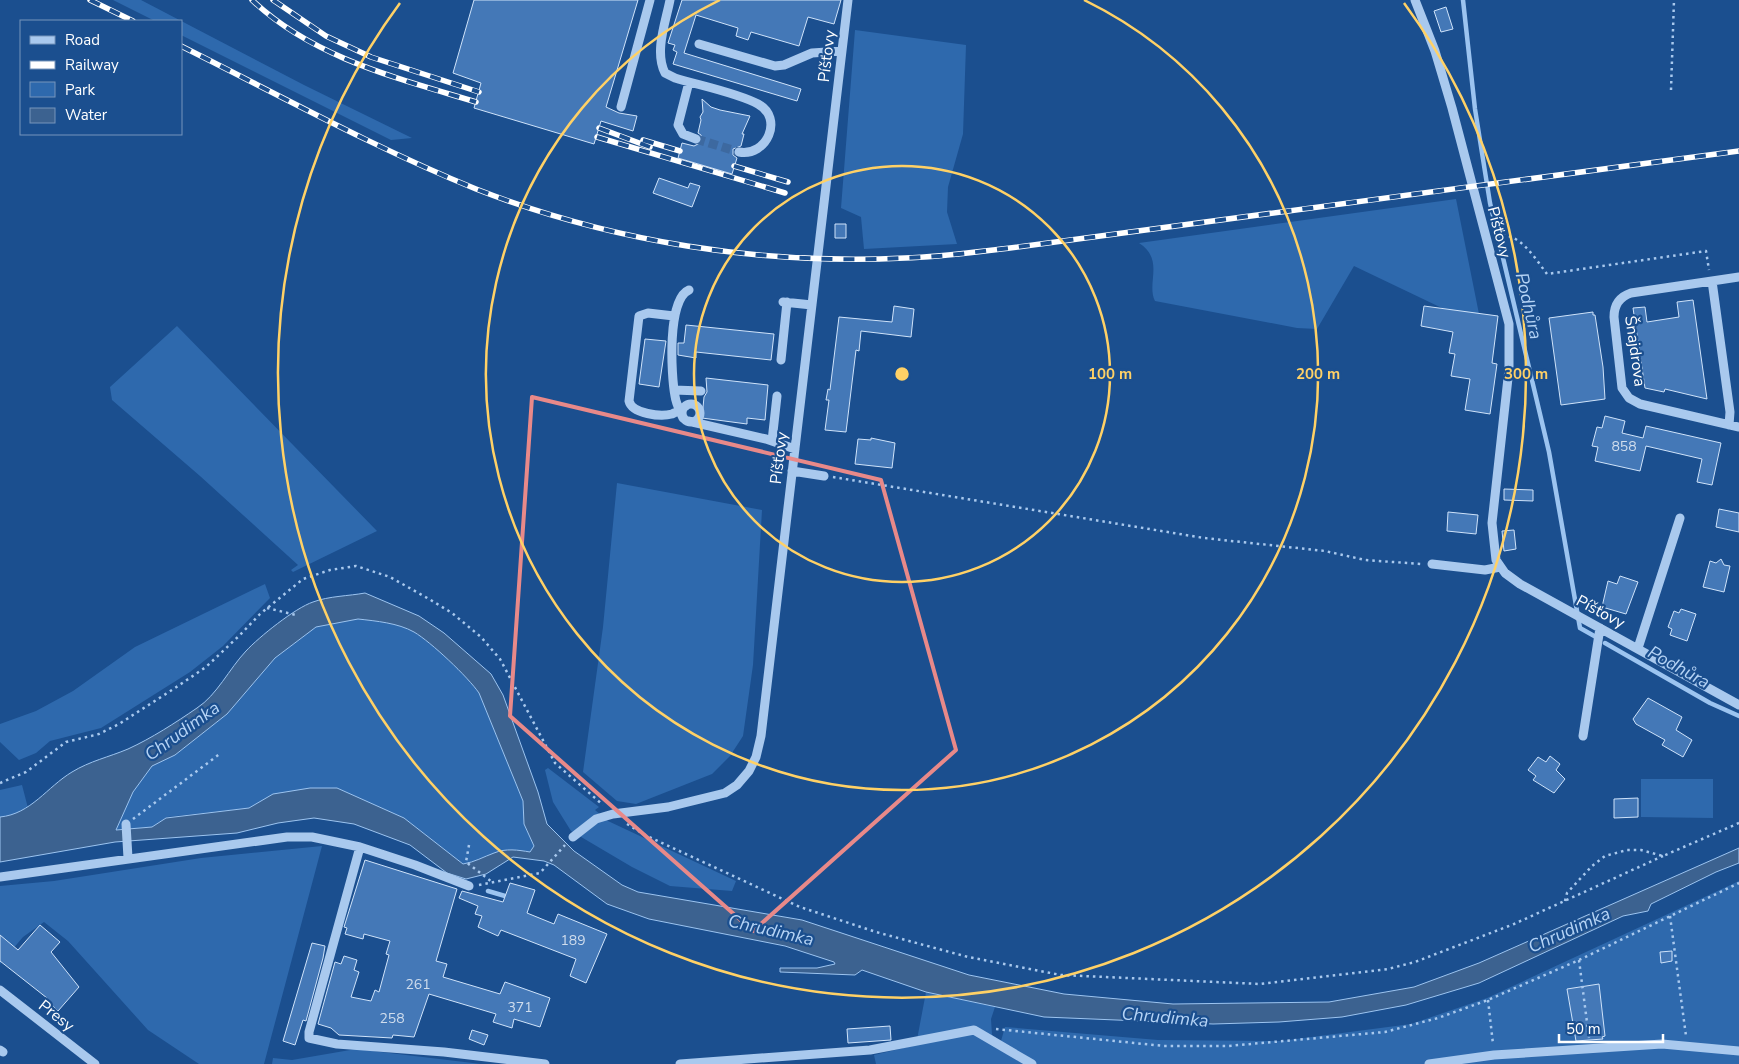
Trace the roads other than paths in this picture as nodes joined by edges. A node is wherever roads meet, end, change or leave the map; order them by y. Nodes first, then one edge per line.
1 (650, 0) edge
2 (670, 0) edge
3 (848, 0) edge
4 (1414, 0) edge
5 (698, 44) dead end
6 (842, 51) junction
7 (689, 82) junction
8 (621, 108) dead end
9 (696, 139) tunnel mouth
10 (739, 152) tunnel mouth
11 (1739, 277) edge
12 (1712, 281) junction
13 (689, 290) dead end
14 (812, 305) junction
15 (674, 316) junction
16 (781, 360) dead end
17 (674, 390) junction
18 (701, 391) dead end
19 (777, 396) dead end
20 (684, 414) junction
21 (1729, 425) junction
22 (1739, 427) edge
23 (772, 441) junction
24 (795, 449) junction
25 (792, 469) junction
26 (824, 476) road end
27 (1680, 518) dead end
28 (1432, 564) road end
29 (1500, 567) junction
30 (1600, 628) junction
31 (1638, 648) junction
32 (1739, 706) edge
33 (1583, 736) dead end
34 (126, 824) road end
35 (573, 837) road end
36 (360, 848) junction
37 (128, 858) junction
38 (0, 877) edge
39 (469, 886) road end
40 (0, 990) edge
41 (1739, 1051) edge
42 (95, 1064) edge
43 (545, 1064) edge
44 (680, 1064) edge
45 (1032, 1064) edge
46 (1429, 1064) edge

1 - 8 street
2 - 7 street
3 - 6 street, Píšťovy
4 - 29 street, Píšťovy
5 - 6 street
6 - 14 street, Píšťovy
7 - 9 street
7 - 10 street
11 - 12 street, Šnajdrova
12 - 21 street
12 - 21 street, Šnajdrova
13 - 15 street
14 - 16 street
14 - 24 street, Píšťovy
15 - 17 street
15 - 20 street
17 - 18 street
17 - 20 street
19 - 23 street
20 - 23 street
21 - 22 street, Šnajdrova
23 - 24 street
24 - 25 street, Píšťovy
25 - 26 street
25 - 35 street, Píšťovy
27 - 31 street, Píšťovy
28 - 29 street
29 - 30 street, Píšťovy
30 - 31 street, Píšťovy
30 - 33 street
31 - 32 street, Píšťovy
34 - 37 street
36 - 37 street
36 - 39 street
36 - 43 street
37 - 38 street
40 - 42 street, Presy
41 - 46 street
44 - 45 street

